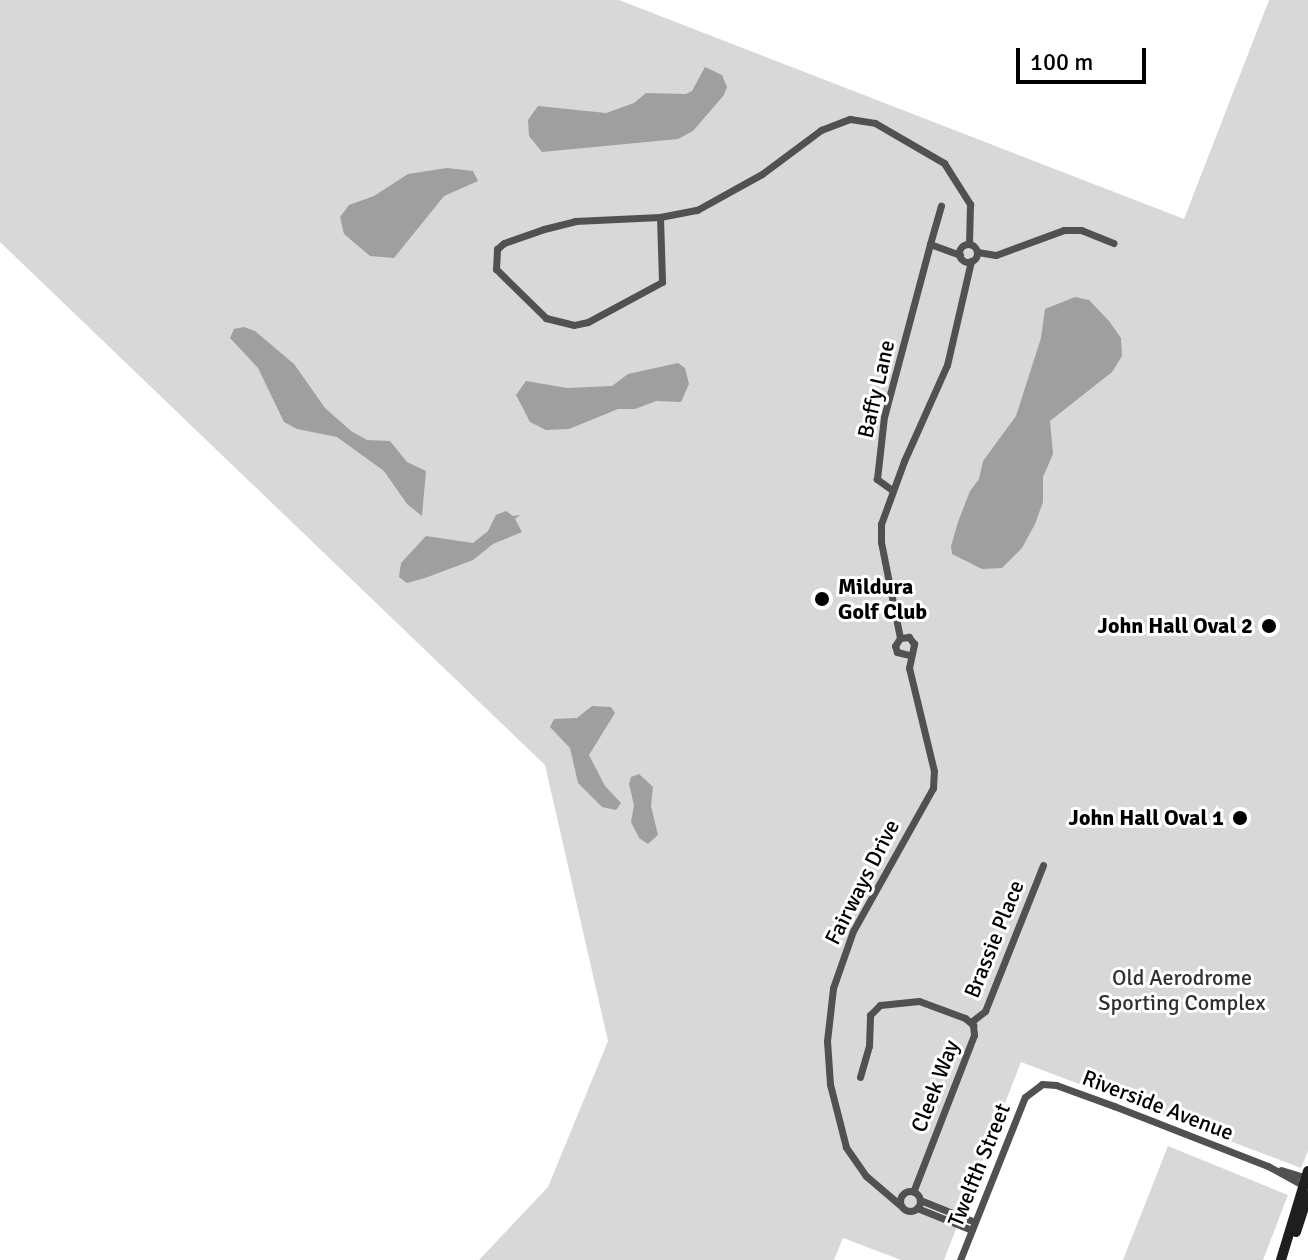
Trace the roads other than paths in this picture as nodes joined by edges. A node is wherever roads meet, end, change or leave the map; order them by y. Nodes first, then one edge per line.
1 (941, 206) dead end
2 (660, 217) junction
3 (1113, 243) dead end
4 (930, 244) junction
5 (965, 253) junction
6 (892, 490) junction
7 (903, 637) junction
8 (906, 655) junction
9 (1043, 865) dead end
10 (971, 1022) junction
11 (860, 1077) dead end
12 (1035, 1087) joint
13 (1307, 1183) edge
14 (913, 1192) junction
15 (890, 1193) junction
16 (904, 1193) junction
17 (918, 1204) junction
18 (900, 1205) junction
19 (974, 1226) junction
20 (960, 1260) edge
21 (1282, 1260) edge

1 - 4 street
2 - 2 street
2 - 5 street
3 - 5 street
4 - 5 street
4 - 6 street, Baffy Lane
5 - 6 street
6 - 7 street
7 - 8 street
7 - 8 street
8 - 15 street, Fairways Drive
9 - 10 street, Brassie Place
10 - 11 street, Cleek Way
10 - 14 street, Cleek Way
12 - 13 street, Riverside Avenue
12 - 19 street, Twelfth Street
13 - 21 main road
14 - 16 street
14 - 17 street
15 - 16 street
15 - 18 street, Fairways Drive
16 - 18 street
17 - 18 street
17 - 19 street
19 - 20 street, Twelfth Street

